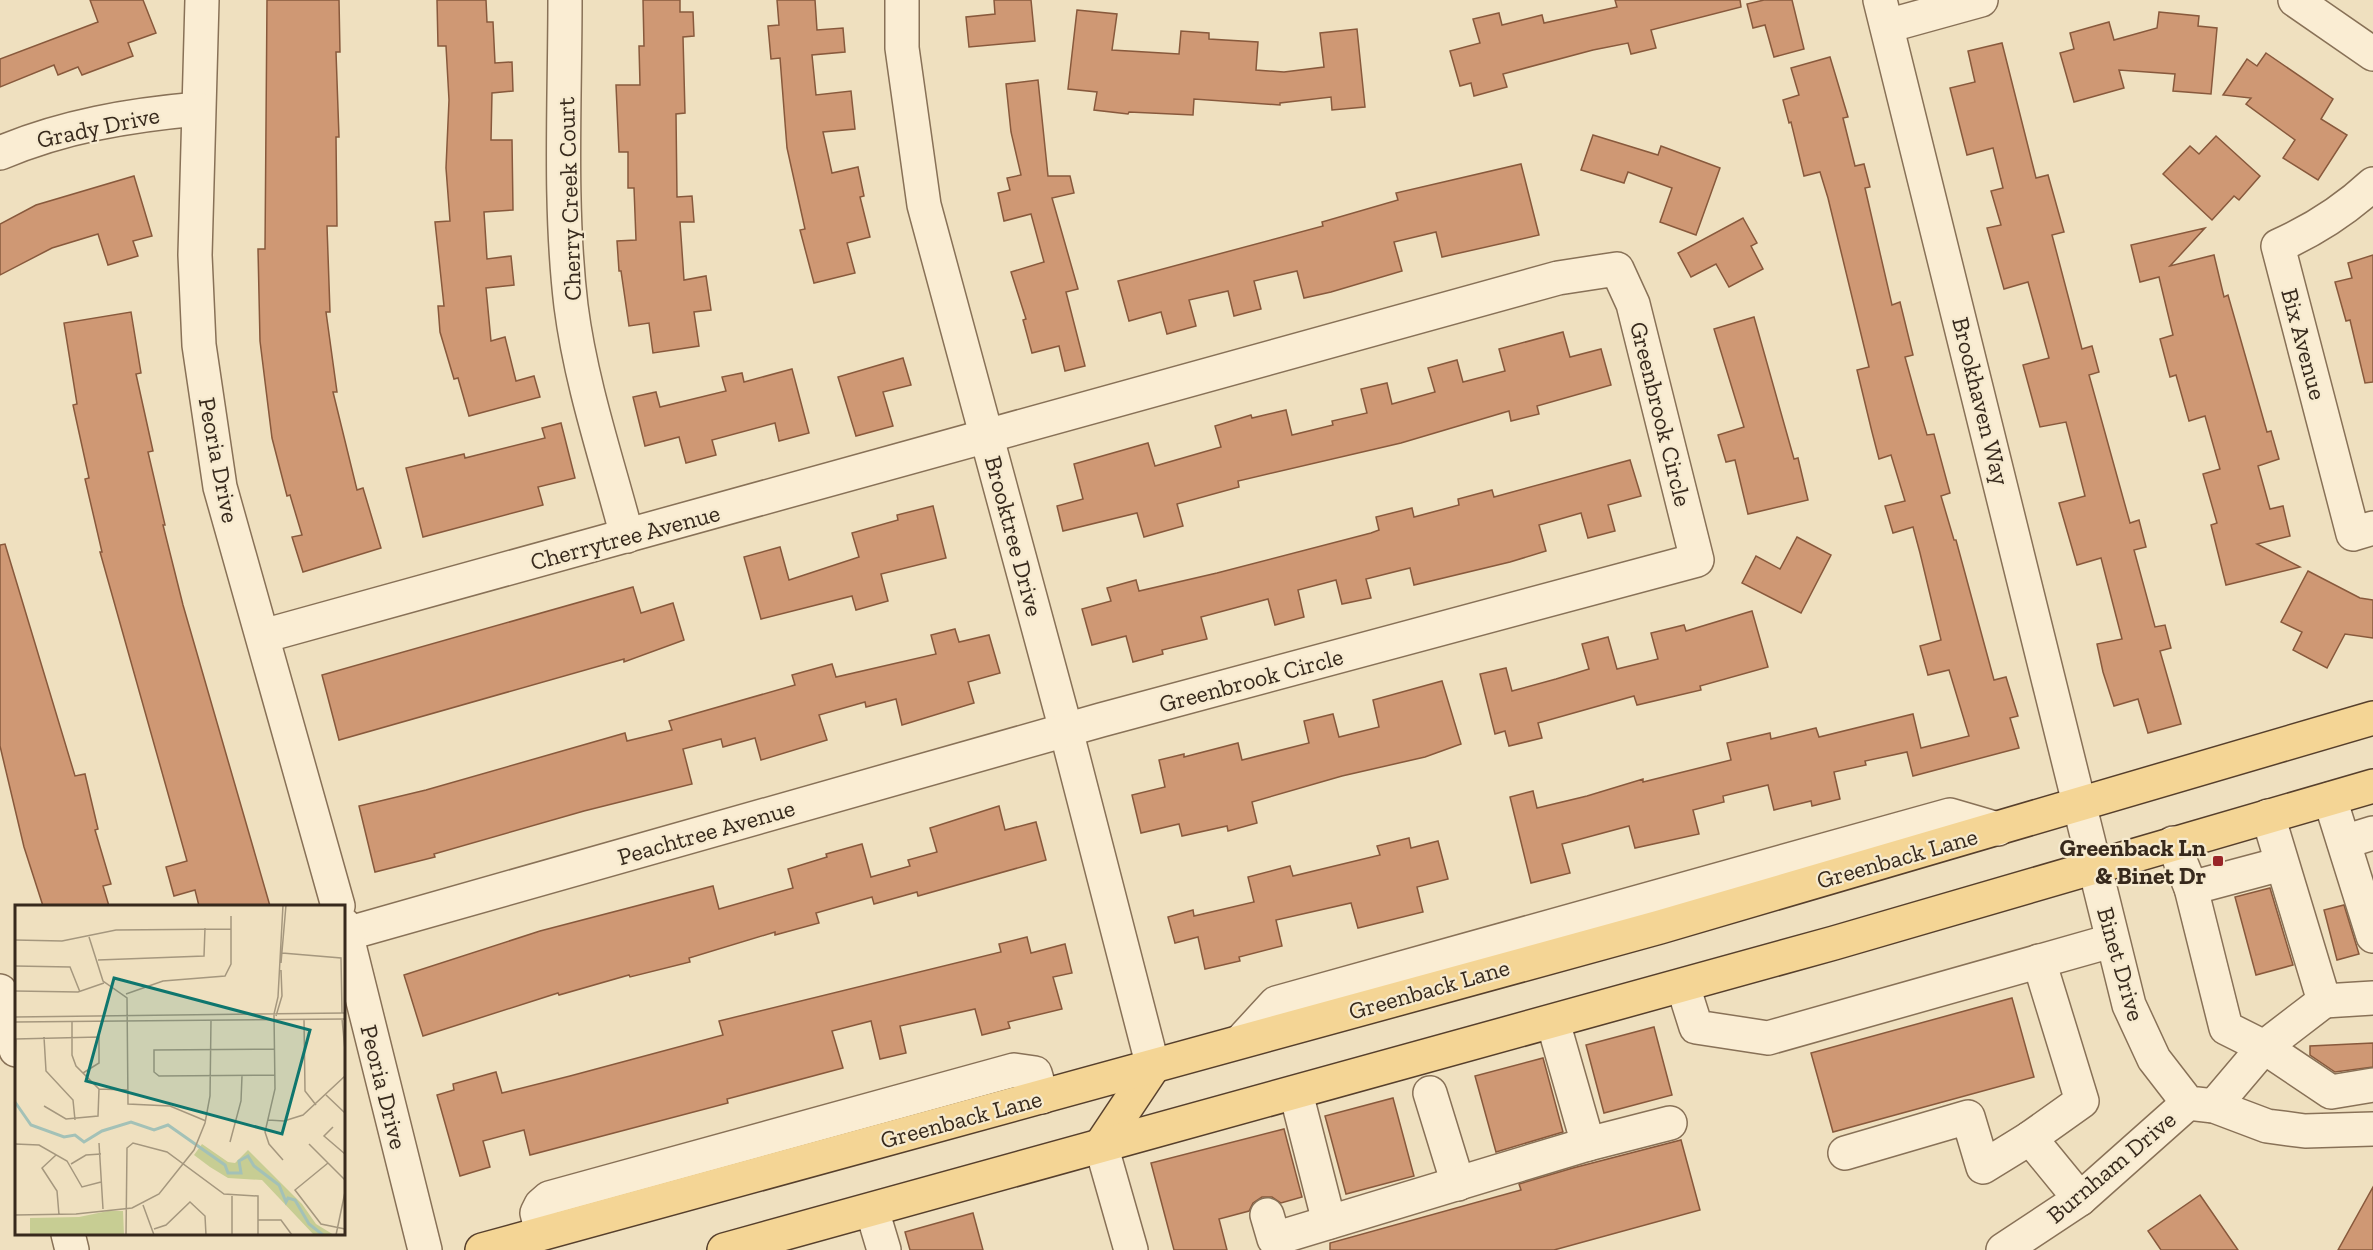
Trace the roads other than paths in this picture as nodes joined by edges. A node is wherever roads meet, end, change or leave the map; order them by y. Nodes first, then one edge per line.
1 (202, 0) edge
2 (565, 0) edge
3 (902, 0) edge
4 (1981, 0) edge
5 (2295, 0) edge
6 (1884, 13) edge
7 (2373, 54) edge
8 (198, 109) junction
9 (0, 153) edge
10 (2373, 183) edge
11 (988, 437) junction
12 (2373, 528) edge
13 (627, 536) junction
14 (263, 636) junction
15 (2373, 718) edge
16 (1066, 730) junction
17 (2373, 786) edge
18 (2330, 799) junction
19 (2079, 803) junction
20 (2268, 816) junction
21 (2358, 838) edge
22 (2173, 843) junction
23 (2281, 864) junction
24 (2094, 866) junction
25 (2191, 888) junction
26 (338, 905) edge
27 (345, 921) edge
28 (345, 930) edge
29 (2373, 936) edge
30 (2111, 941) junction
31 (2039, 961) junction
32 (1683, 986) junction
33 (0, 991) edge
34 (2373, 998) edge
35 (2324, 1001) junction
36 (1553, 1022) junction
37 (15, 1046) edge
38 (2264, 1047) junction
39 (1153, 1067) junction
40 (2373, 1085) edge
41 (1296, 1093) junction
42 (1430, 1094) dead end
43 (2201, 1104) junction
44 (1670, 1123) dead end
45 (2373, 1129) edge
46 (2030, 1138) junction
47 (1588, 1144) junction
48 (1101, 1145) junction
49 (1845, 1153) dead end
50 (1458, 1184) junction
51 (2080, 1199) junction
52 (872, 1210) junction
53 (1267, 1215) dead end
54 (1329, 1222) junction
55 (68, 1235) edge
56 (72, 1250) edge
57 (424, 1250) edge
58 (482, 1250) edge
59 (724, 1250) edge
60 (884, 1250) edge
61 (1131, 1250) edge
62 (2003, 1250) edge

1 - 8 street, Peoria Drive
2 - 13 street, Cherry Creek Court
3 - 11 street, Brooktree Drive
4 - 6 street
5 - 7 street
6 - 19 street, Brookhaven Way
8 - 9 street, Grady Drive
8 - 14 street, Peoria Drive
10 - 12 street, Bix Avenue
11 - 13 street, Cherrytree Avenue
11 - 16 street, Brooktree Drive
11 - 16 street, Greenbrook Circle
13 - 14 street, Cherrytree Avenue
14 - 26 street, Peoria Drive
15 - 19 main road, Greenback Lane
16 - 27 street, Peachtree Avenue
16 - 39 street, Brooktree Drive
17 - 18 main road
18 - 20 main road
18 - 21 street
19 - 24 street, Binet Drive
19 - 39 main road, Greenback Lane
20 - 22 main road
20 - 23 street
21 - 29 street
22 - 24 main road
22 - 25 street
23 - 25 street
23 - 35 street
24 - 30 street, Binet Drive
24 - 32 main road
25 - 38 street
28 - 57 street, Peoria Drive
30 - 31 street
30 - 43 street, Binet Drive
31 - 32 street
31 - 46 street
32 - 36 main road
33 - 37 street
34 - 35 street
35 - 38 street, Burnham Drive
36 - 41 main road
36 - 47 street
38 - 40 street
38 - 43 street, Burnham Drive
39 - 48 main road
39 - 58 main road, Greenback Lane
41 - 48 main road
41 - 54 street
42 - 50 street
43 - 45 street
43 - 51 street, Burnham Drive
44 - 47 street
46 - 49 street
46 - 51 street
47 - 50 street
48 - 52 main road
48 - 61 street
50 - 54 street
51 - 62 street, Burnham Drive
52 - 59 main road
52 - 60 street
53 - 54 street
55 - 56 street

